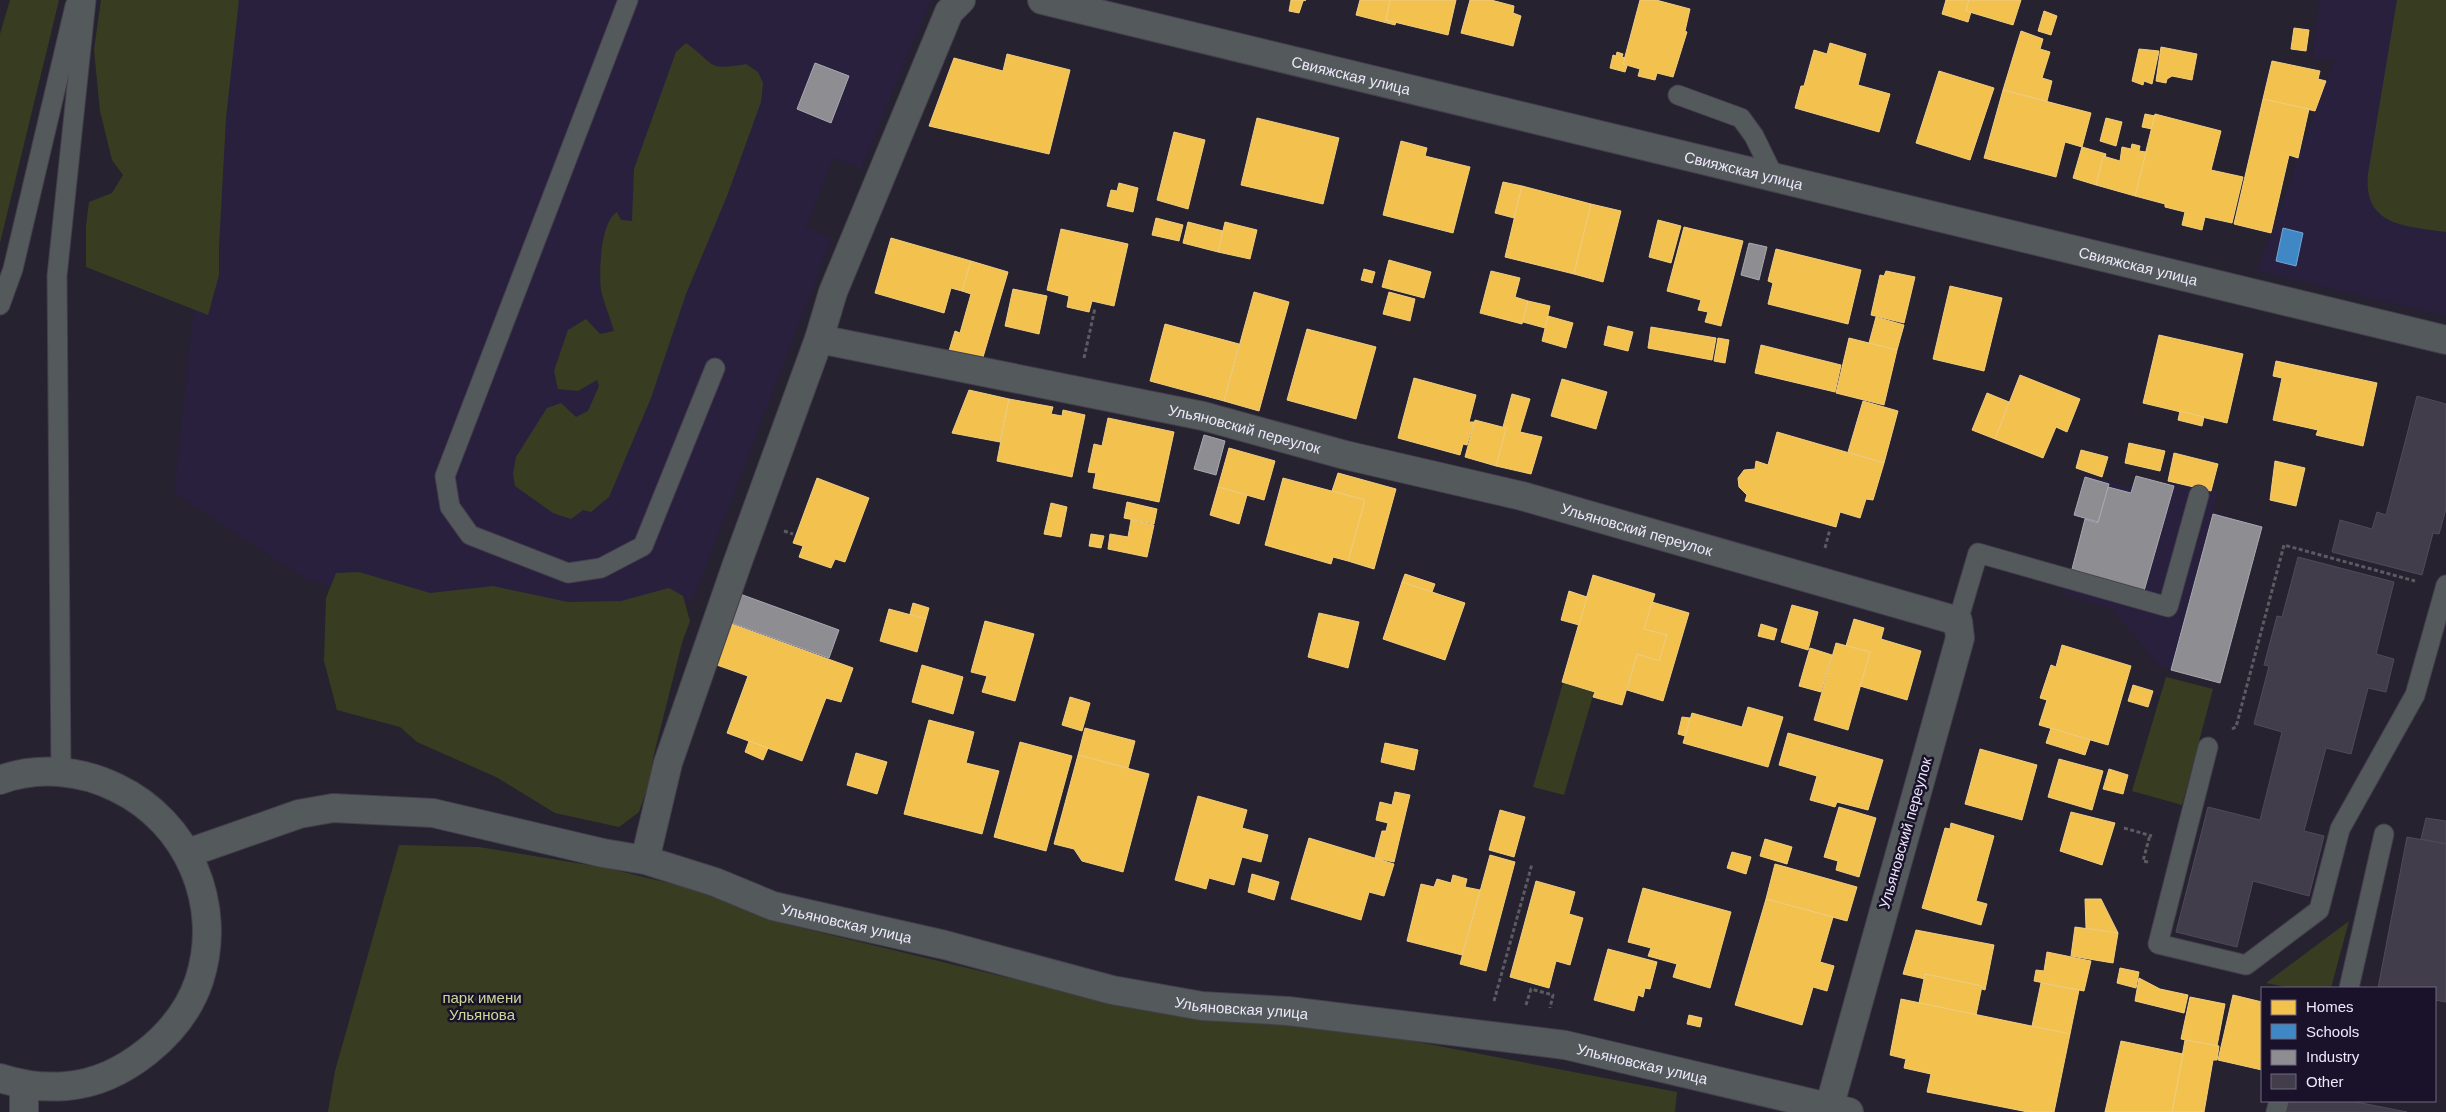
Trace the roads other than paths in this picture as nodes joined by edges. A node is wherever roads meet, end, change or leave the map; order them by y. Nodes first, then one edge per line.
1 (77, 0) edge
2 (86, 0) edge
3 (628, 0) edge
4 (961, 0) edge
5 (1042, 0) edge
6 (1678, 95) dead end
7 (1776, 179) junction
8 (0, 305) edge
9 (819, 339) junction
10 (2446, 340) edge
11 (715, 368) dead end
12 (2199, 495) dead end
13 (2446, 587) edge
14 (1958, 621) junction
15 (2208, 747) road end
16 (61, 771) junction
17 (0, 780) edge
18 (2384, 834) dead end
19 (188, 853) junction
20 (645, 860) junction
21 (2349, 987) edge
22 (16, 1092) edge
23 (1839, 1110) edge

1 - 8 lane
2 - 16 lane
3 - 11 lane
4 - 9 street
5 - 7 street, Свияжская улица
6 - 7 lane
7 - 10 street, Свияжская улица
9 - 14 street, Ульяновский переулок
9 - 20 street
12 - 14 lane
13 - 15 lane
14 - 23 street, Ульяновский переулок
16 - 17 street
16 - 19 street
18 - 21 lane
19 - 20 street, Ульяновская улица
19 - 22 street
20 - 23 street, Ульяновская улица

